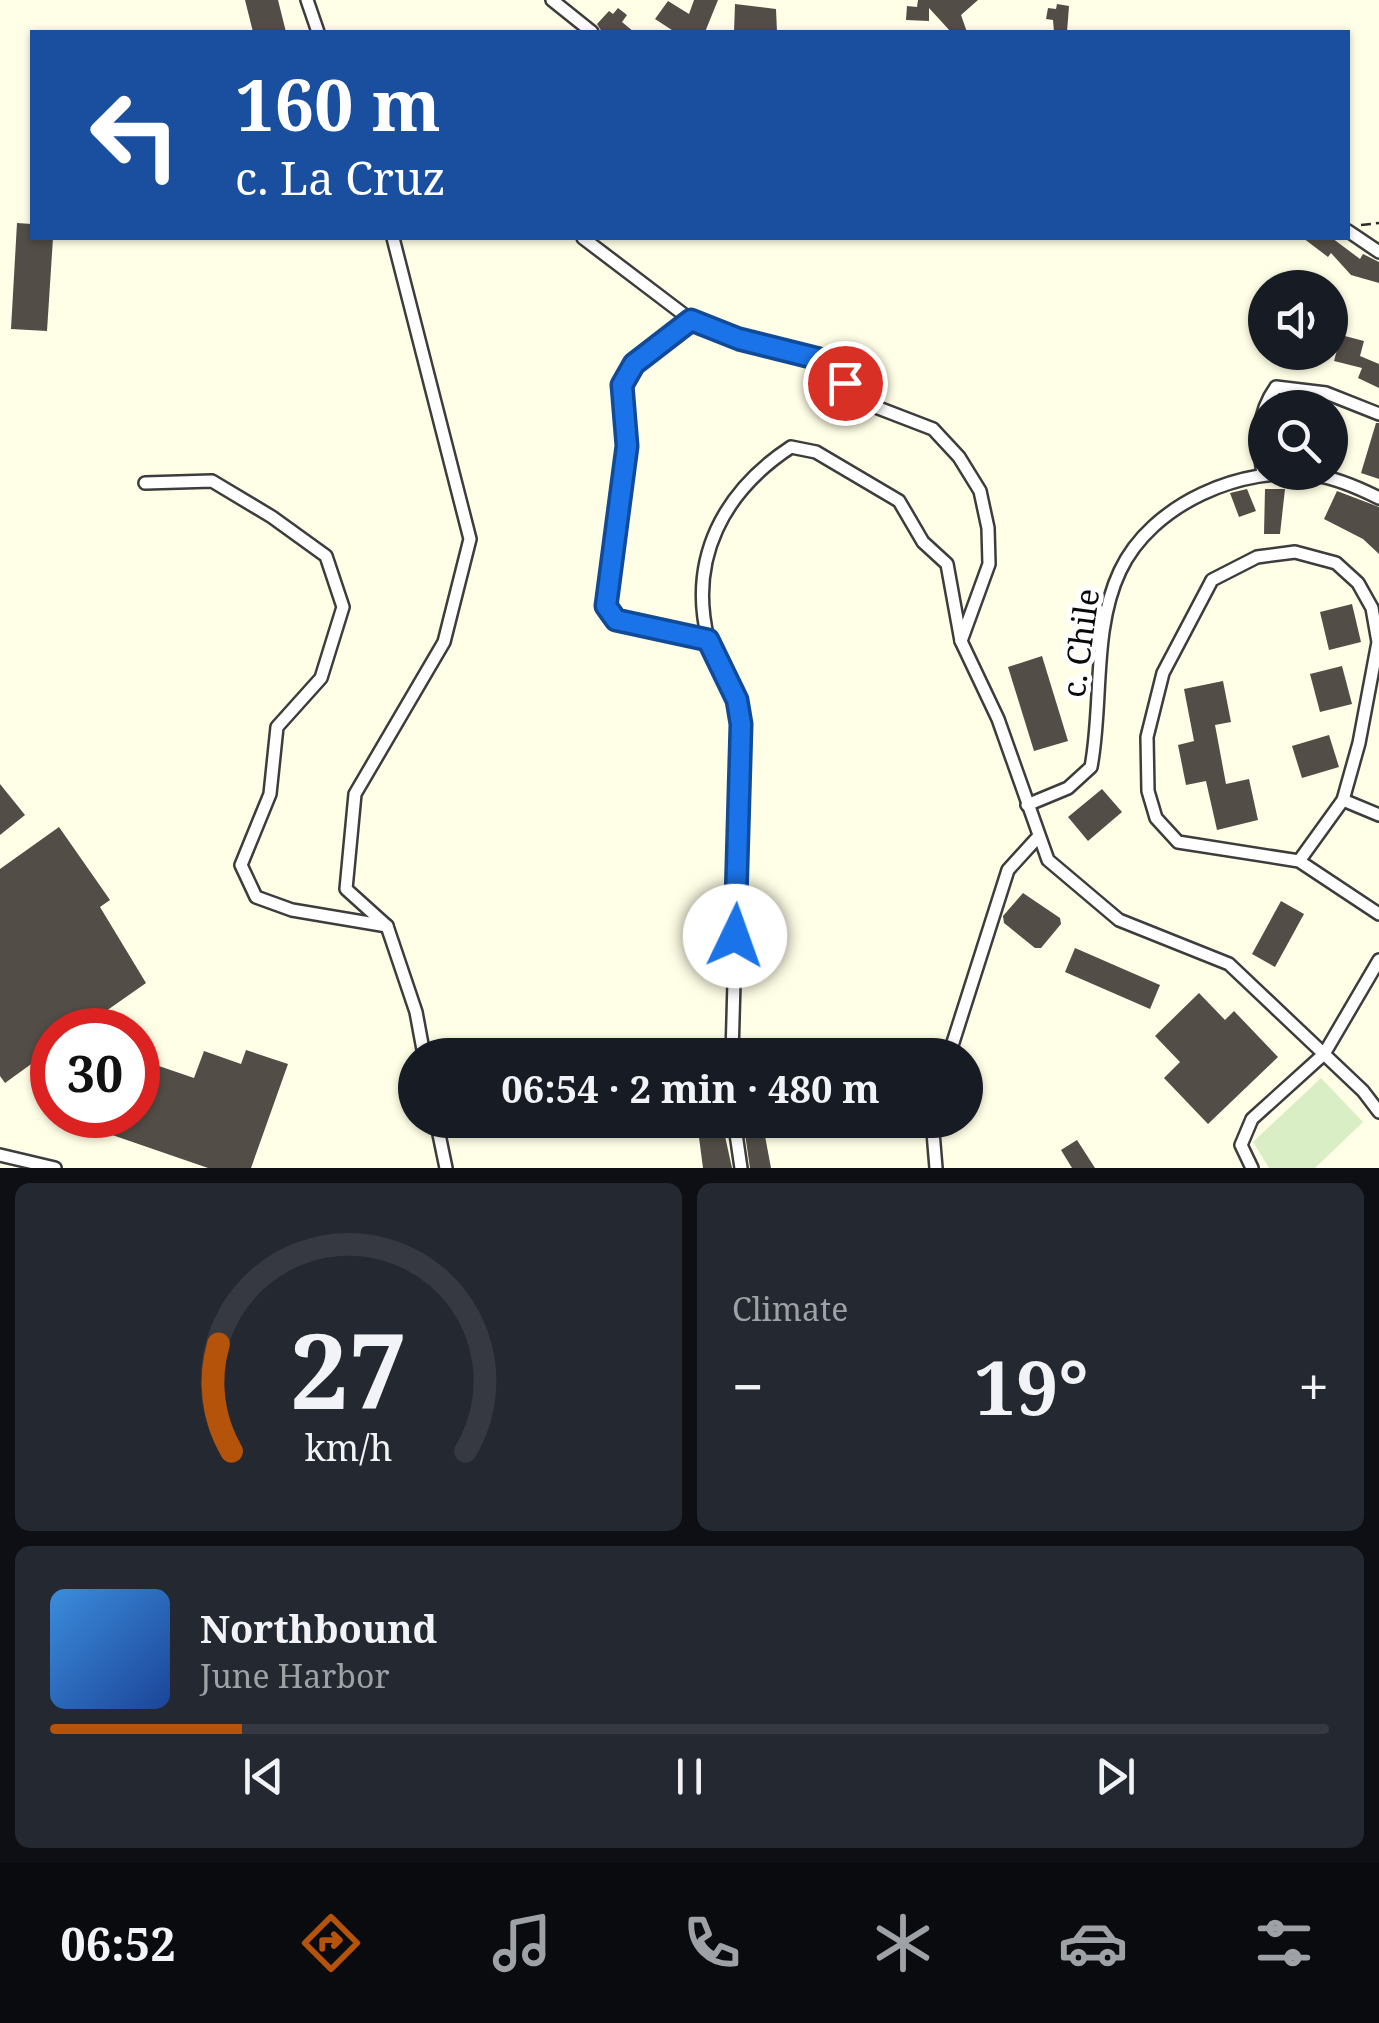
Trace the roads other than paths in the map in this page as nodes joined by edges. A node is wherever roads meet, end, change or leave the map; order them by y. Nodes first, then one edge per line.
1 (306, 0) edge
2 (552, 0) edge
3 (317, 30) edge
4 (590, 30) edge
5 (1351, 233) edge
6 (394, 240) edge
7 (586, 240) edge
8 (1379, 252) edge
9 (691, 320) junction
10 (1274, 390) edge
11 (1310, 390) edge
12 (1348, 402) edge
13 (1379, 414) edge
14 (1248, 479) edge
15 (145, 484) dead end
16 (1348, 487) edge
17 (1379, 498) edge
18 (708, 640) junction
19 (961, 641) junction
20 (1343, 800) junction
21 (1027, 805) junction
22 (1379, 814) edge
23 (1038, 837) junction
24 (1298, 860) junction
25 (1379, 914) edge
26 (387, 926) junction
27 (1379, 960) edge
28 (421, 1038) edge
29 (732, 1038) edge
30 (954, 1038) edge
31 (1324, 1054) junction
32 (1379, 1112) edge
33 (440, 1138) edge
34 (736, 1138) edge
35 (934, 1138) edge
36 (0, 1155) edge
37 (55, 1168) edge
38 (446, 1168) edge
39 (740, 1168) edge
40 (936, 1168) edge
41 (1252, 1168) edge

1 - 3 street
2 - 4 street
5 - 8 street
6 - 26 street
7 - 9 street
9 - 18 street
9 - 19 street
10 - 11 street
12 - 13 street
14 - 21 street, c. Chile
15 - 26 street
16 - 17 street, c. Chile
18 - 19 street
18 - 29 street
19 - 21 street
20 - 22 street
20 - 24 street
20 - 24 street
21 - 23 street
23 - 30 street
23 - 31 street
24 - 25 street
26 - 28 street
27 - 31 street
31 - 32 street
31 - 41 street
33 - 38 street
34 - 39 street
35 - 40 street
36 - 37 street

